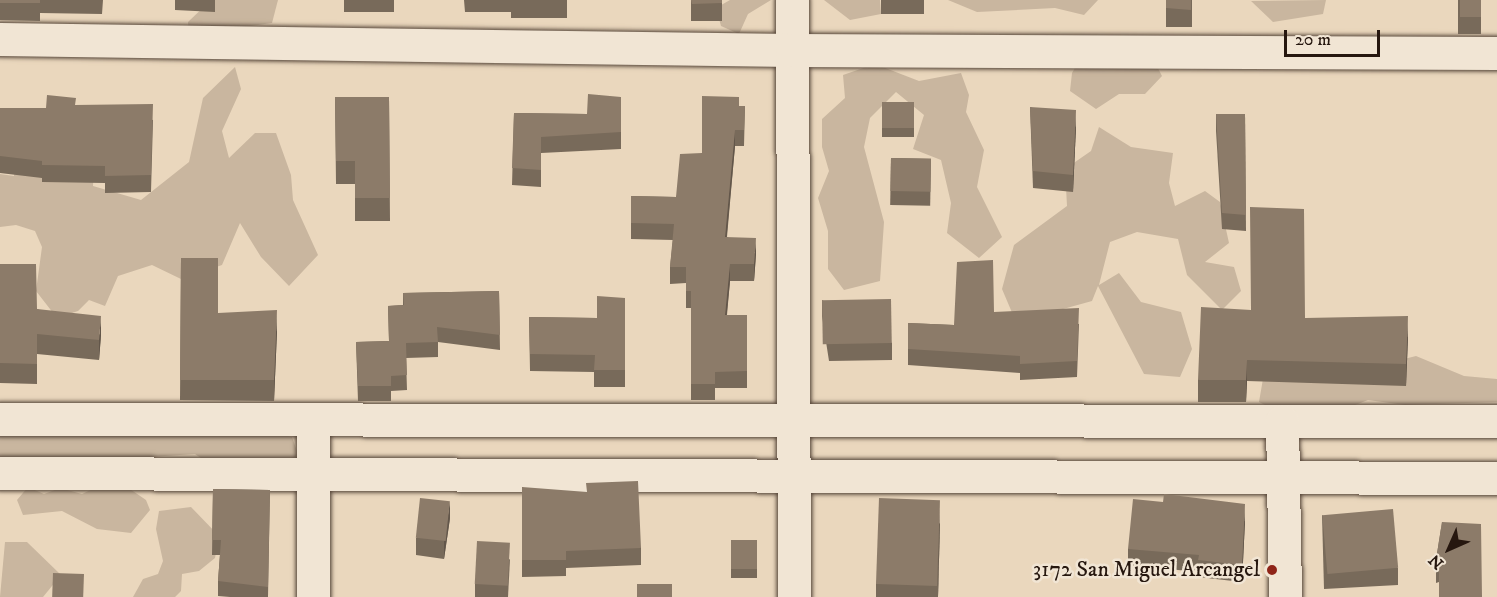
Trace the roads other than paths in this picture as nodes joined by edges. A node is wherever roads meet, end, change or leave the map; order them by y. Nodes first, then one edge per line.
1 (792, 0) edge
2 (0, 39) edge
3 (792, 50) junction
4 (1497, 53) edge
5 (0, 419) edge
6 (313, 419) junction
7 (795, 420) junction
8 (1282, 420) junction
9 (1497, 421) edge
10 (0, 473) edge
11 (314, 474) junction
12 (792, 475) junction
13 (1284, 476) junction
14 (1497, 477) edge
15 (313, 597) edge
16 (794, 597) edge
17 (1285, 597) edge

1 - 3 street
2 - 3 street
3 - 4 street
3 - 7 street
5 - 6 street
6 - 7 street
6 - 11 street
7 - 8 street
7 - 12 street
8 - 9 street
8 - 13 street
10 - 11 street
11 - 12 street
11 - 15 street
12 - 13 street
12 - 16 street
13 - 14 street
13 - 17 street

